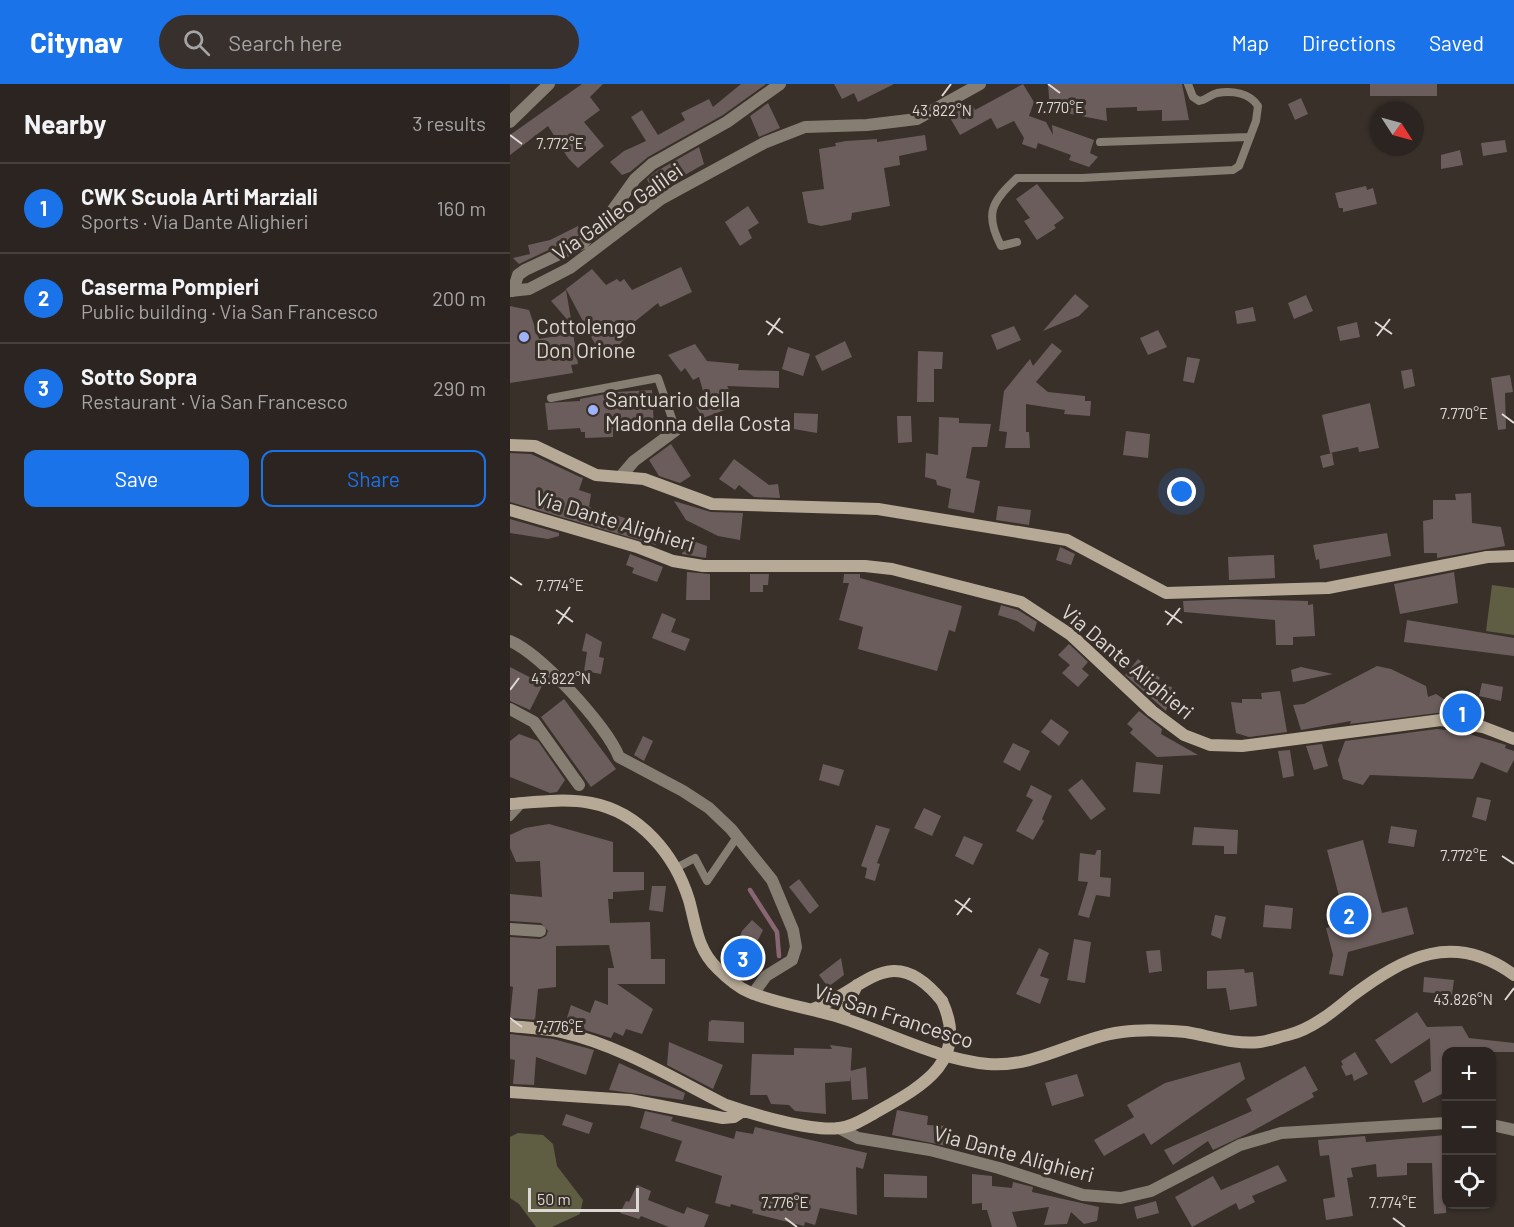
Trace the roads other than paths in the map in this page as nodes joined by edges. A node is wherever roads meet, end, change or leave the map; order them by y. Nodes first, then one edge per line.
1 (549, 84) edge
2 (780, 84) edge
3 (980, 84) edge
4 (1188, 84) edge
5 (510, 122) edge
6 (1250, 137) junction
7 (1100, 142) dead end
8 (1017, 242) dead end
9 (511, 290) edge
10 (551, 398) dead end
11 (676, 430) joint
12 (510, 445) edge
13 (622, 475) junction
14 (510, 510) edge
15 (1514, 556) edge
16 (510, 641) edge
17 (510, 709) edge
18 (1514, 739) edge
19 (579, 785) dead end
20 (524, 803) junction
21 (510, 804) edge
22 (510, 817) edge
23 (737, 837) junction
24 (676, 868) junction
25 (510, 929) edge
26 (540, 931) dead end
27 (1514, 975) edge
28 (859, 982) junction
29 (753, 994) junction
30 (813, 1009) junction
31 (842, 1017) junction
32 (510, 1026) edge
33 (510, 1092) edge
34 (743, 1111) junction
35 (1442, 1123) edge
36 (1496, 1126) edge
37 (839, 1128) junction
38 (1514, 1130) edge

1 - 5 street
2 - 9 street
3 - 9 street, Via Galileo Galilei
4 - 6 lane
6 - 7 lane
6 - 8 lane
10 - 11 lane
11 - 13 street
12 - 13 street
13 - 15 street
14 - 18 street, Via Dante Alighieri
16 - 23 street
17 - 19 street
20 - 21 street, Via San Francesco
20 - 22 lane
20 - 24 street, Via San Francesco
23 - 24 lane
23 - 29 street
24 - 29 street, Via San Francesco
25 - 26 street
27 - 31 street, Via San Francesco
28 - 30 street
28 - 31 street
28 - 37 street, bridge
29 - 30 street, Via San Francesco
30 - 31 street, Via San Francesco
32 - 34 street
33 - 34 street
34 - 37 street, Via Dante Alighieri
35 - 37 street, Via Dante Alighieri
36 - 38 street

